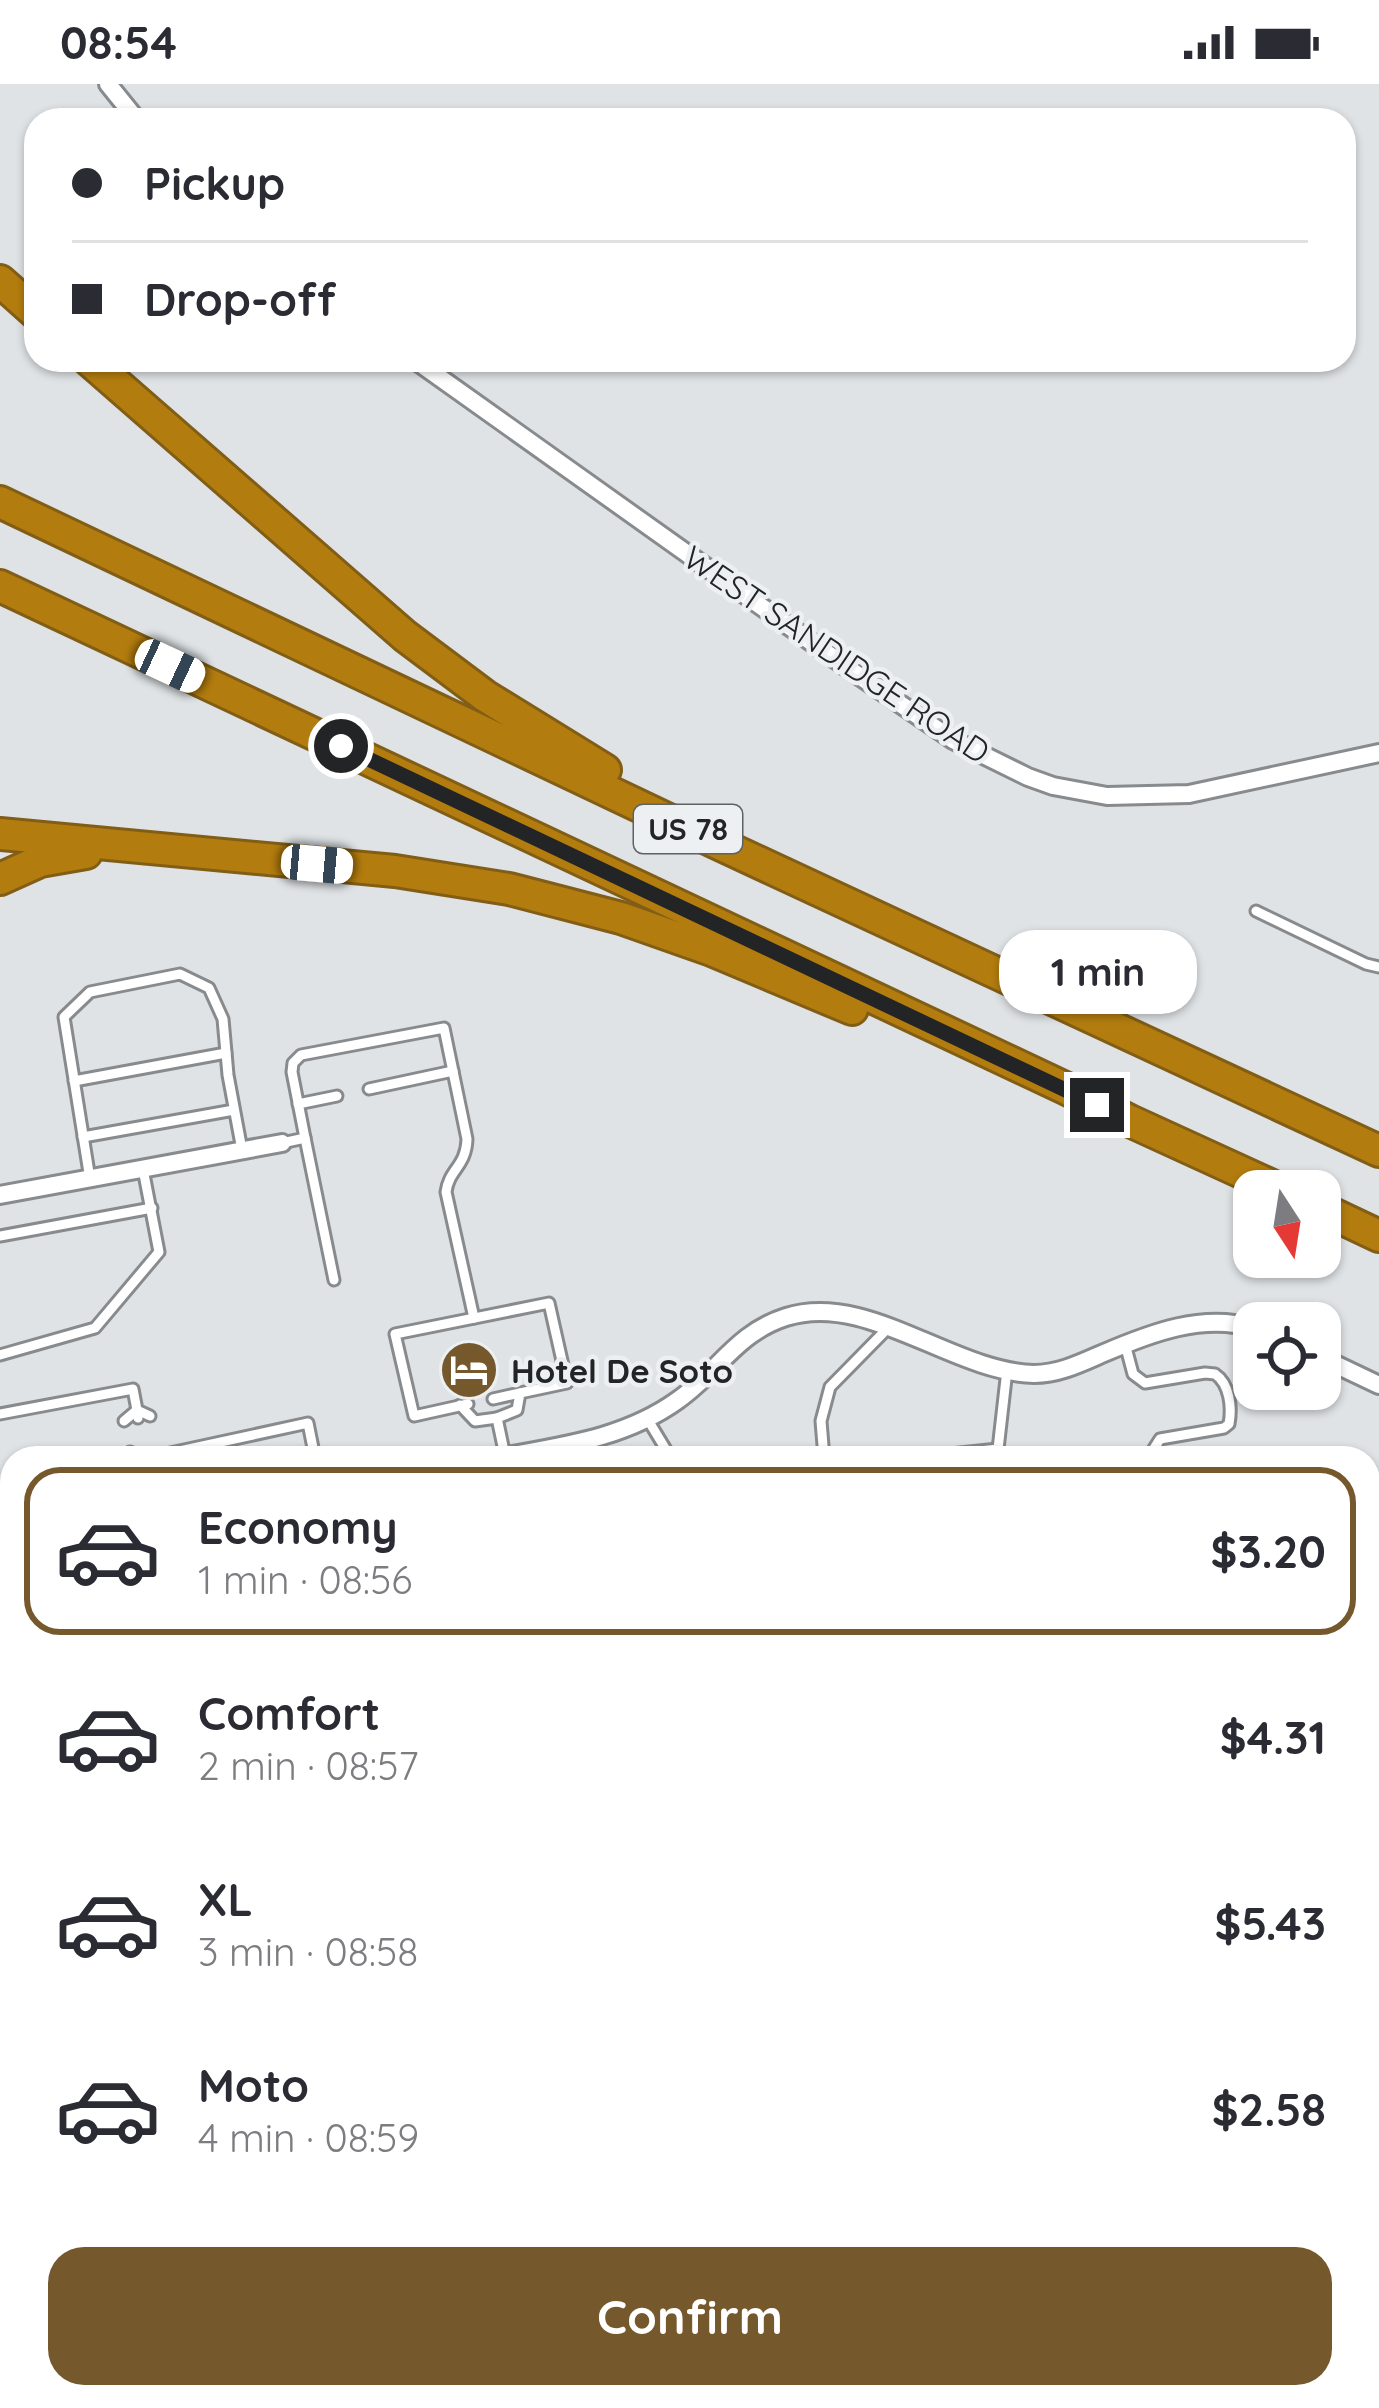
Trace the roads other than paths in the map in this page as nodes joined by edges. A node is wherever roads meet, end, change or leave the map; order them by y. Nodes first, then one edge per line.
1 (108, 84) edge
2 (127, 108) edge
3 (0, 281) edge
4 (24, 302) edge
5 (103, 372) edge
6 (432, 372) edge
7 (0, 502) edge
8 (0, 586) edge
9 (1379, 753) edge
10 (0, 834) edge
11 (715, 842) junction
12 (119, 847) junction
13 (0, 879) edge
14 (1256, 910) dead end
15 (1379, 967) edge
16 (226, 1053) junction
17 (453, 1071) junction
18 (74, 1081) junction
19 (1065, 1088) junction
20 (369, 1089) dead end
21 (337, 1096) dead end
22 (298, 1104) junction
23 (234, 1110) junction
24 (83, 1137) junction
25 (305, 1138) junction
26 (282, 1143) joint
27 (242, 1150) junction
28 (1379, 1151) edge
29 (143, 1168) junction
30 (1237, 1170) edge
31 (90, 1179) junction
32 (0, 1195) edge
33 (152, 1208) junction
34 (1341, 1218) edge
35 (1379, 1235) edge
36 (0, 1236) edge
37 (334, 1280) dead end
38 (473, 1318) junction
39 (1233, 1322) edge
40 (888, 1328) junction
41 (1124, 1344) junction
42 (0, 1354) edge
43 (1341, 1367) edge
44 (1007, 1370) junction
45 (1379, 1385) edge
46 (520, 1393) junction
47 (493, 1399) dead end
48 (0, 1414) edge
49 (497, 1418) junction
50 (648, 1420) junction
51 (124, 1421) dead end
52 (194, 1446) edge
53 (313, 1446) edge
54 (500, 1446) edge
55 (569, 1446) edge
56 (664, 1446) edge
57 (823, 1446) edge
58 (999, 1446) edge
59 (1156, 1446) edge

1 - 2 street
3 - 4 highway
5 - 11 highway
6 - 9 street, WEST SANDIDGE ROAD
7 - 11 highway, US 78
8 - 19 highway, US 78
10 - 12 highway
11 - 28 highway, US 78
12 - 13 highway
12 - 19 highway
14 - 15 lane
16 - 18 lane
16 - 18 lane
16 - 23 lane
17 - 20 lane
17 - 22 lane
17 - 38 lane
18 - 24 lane
19 - 30 highway, US 78
21 - 22 lane
22 - 25 lane
23 - 24 lane
23 - 27 lane
24 - 31 lane
25 - 26 lane
25 - 37 lane
26 - 27 street
27 - 29 street
29 - 31 street
29 - 33 lane
31 - 32 street
33 - 36 lane
33 - 42 lane
34 - 35 highway
38 - 46 lane
38 - 49 lane
39 - 41 street
40 - 44 street
40 - 50 street
40 - 57 lane
41 - 44 street
41 - 59 lane
43 - 45 street
44 - 58 lane
46 - 47 lane
46 - 49 lane
48 - 51 lane
49 - 54 lane
50 - 55 street
50 - 56 lane
52 - 53 lane

